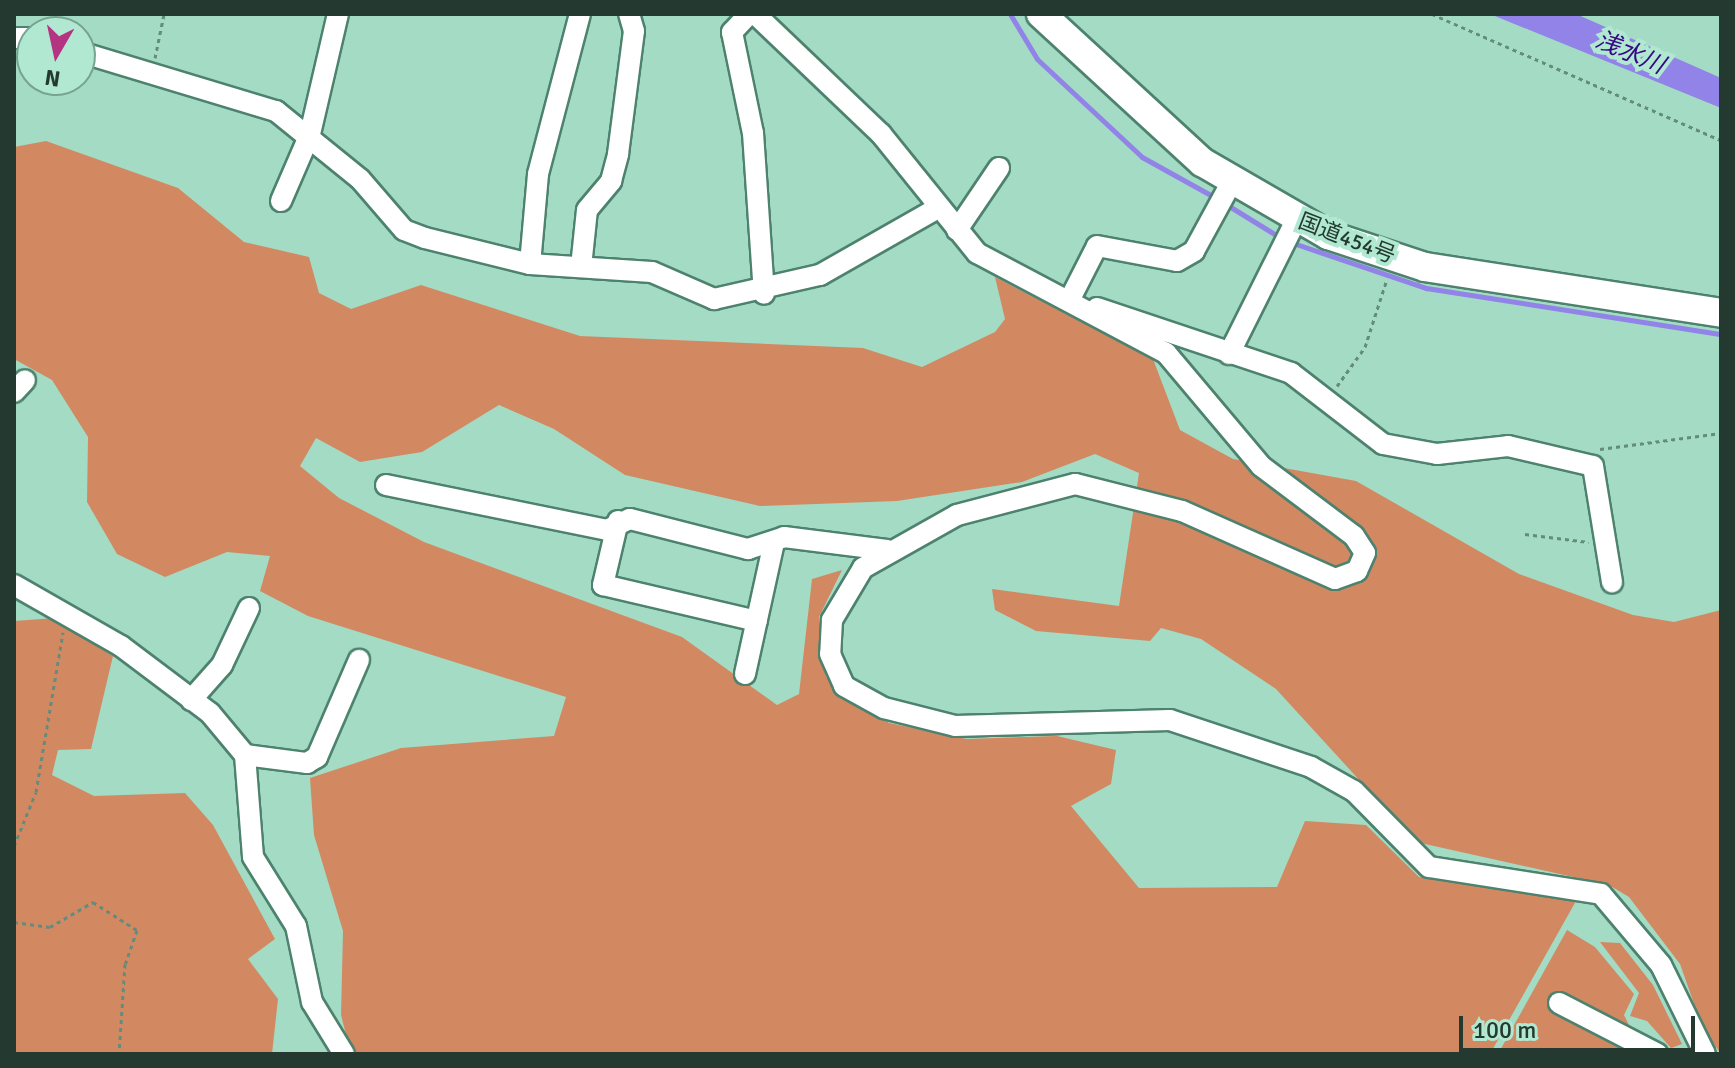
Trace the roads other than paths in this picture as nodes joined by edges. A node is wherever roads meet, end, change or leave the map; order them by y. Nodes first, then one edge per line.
1 (338, 14) edge
2 (580, 14) edge
3 (629, 14) edge
4 (749, 14) edge
5 (755, 14) edge
6 (1041, 14) edge
7 (96, 58) edge
8 (310, 134) junction
9 (999, 168) dead end
10 (1231, 183) junction
11 (281, 201) dead end
12 (936, 209) junction
13 (1296, 220) junction
14 (957, 230) junction
15 (530, 264) junction
16 (581, 267) junction
17 (764, 294) junction
18 (1064, 299) junction
19 (1721, 313) edge
20 (1229, 354) junction
21 (386, 485) dead end
22 (618, 521) junction
23 (774, 542) junction
24 (887, 550) junction
25 (1612, 582) dead end
26 (14, 585) edge
27 (249, 608) dead end
28 (757, 621) junction
29 (359, 660) dead end
30 (745, 674) dead end
31 (191, 700) junction
32 (245, 755) junction
33 (1559, 1003) dead end
34 (344, 1054) edge
35 (1658, 1054) edge
36 (1705, 1054) edge

1 - 8 street
2 - 15 street
3 - 16 street
4 - 17 street
5 - 12 street
6 - 10 highway, 国道454号
7 - 8 street
8 - 11 street
8 - 15 street
9 - 14 street
10 - 13 highway, 国道454号
10 - 18 street
12 - 14 street
12 - 17 street
13 - 19 highway, 国道454号
13 - 20 street
14 - 18 street
15 - 16 street
16 - 17 street
18 - 20 street
18 - 24 street
20 - 25 street
21 - 22 street
22 - 23 street
22 - 28 street
23 - 24 street
23 - 28 street
24 - 36 street
26 - 31 street
27 - 31 street
28 - 30 street
29 - 32 street
31 - 32 street
32 - 34 street
33 - 35 street

